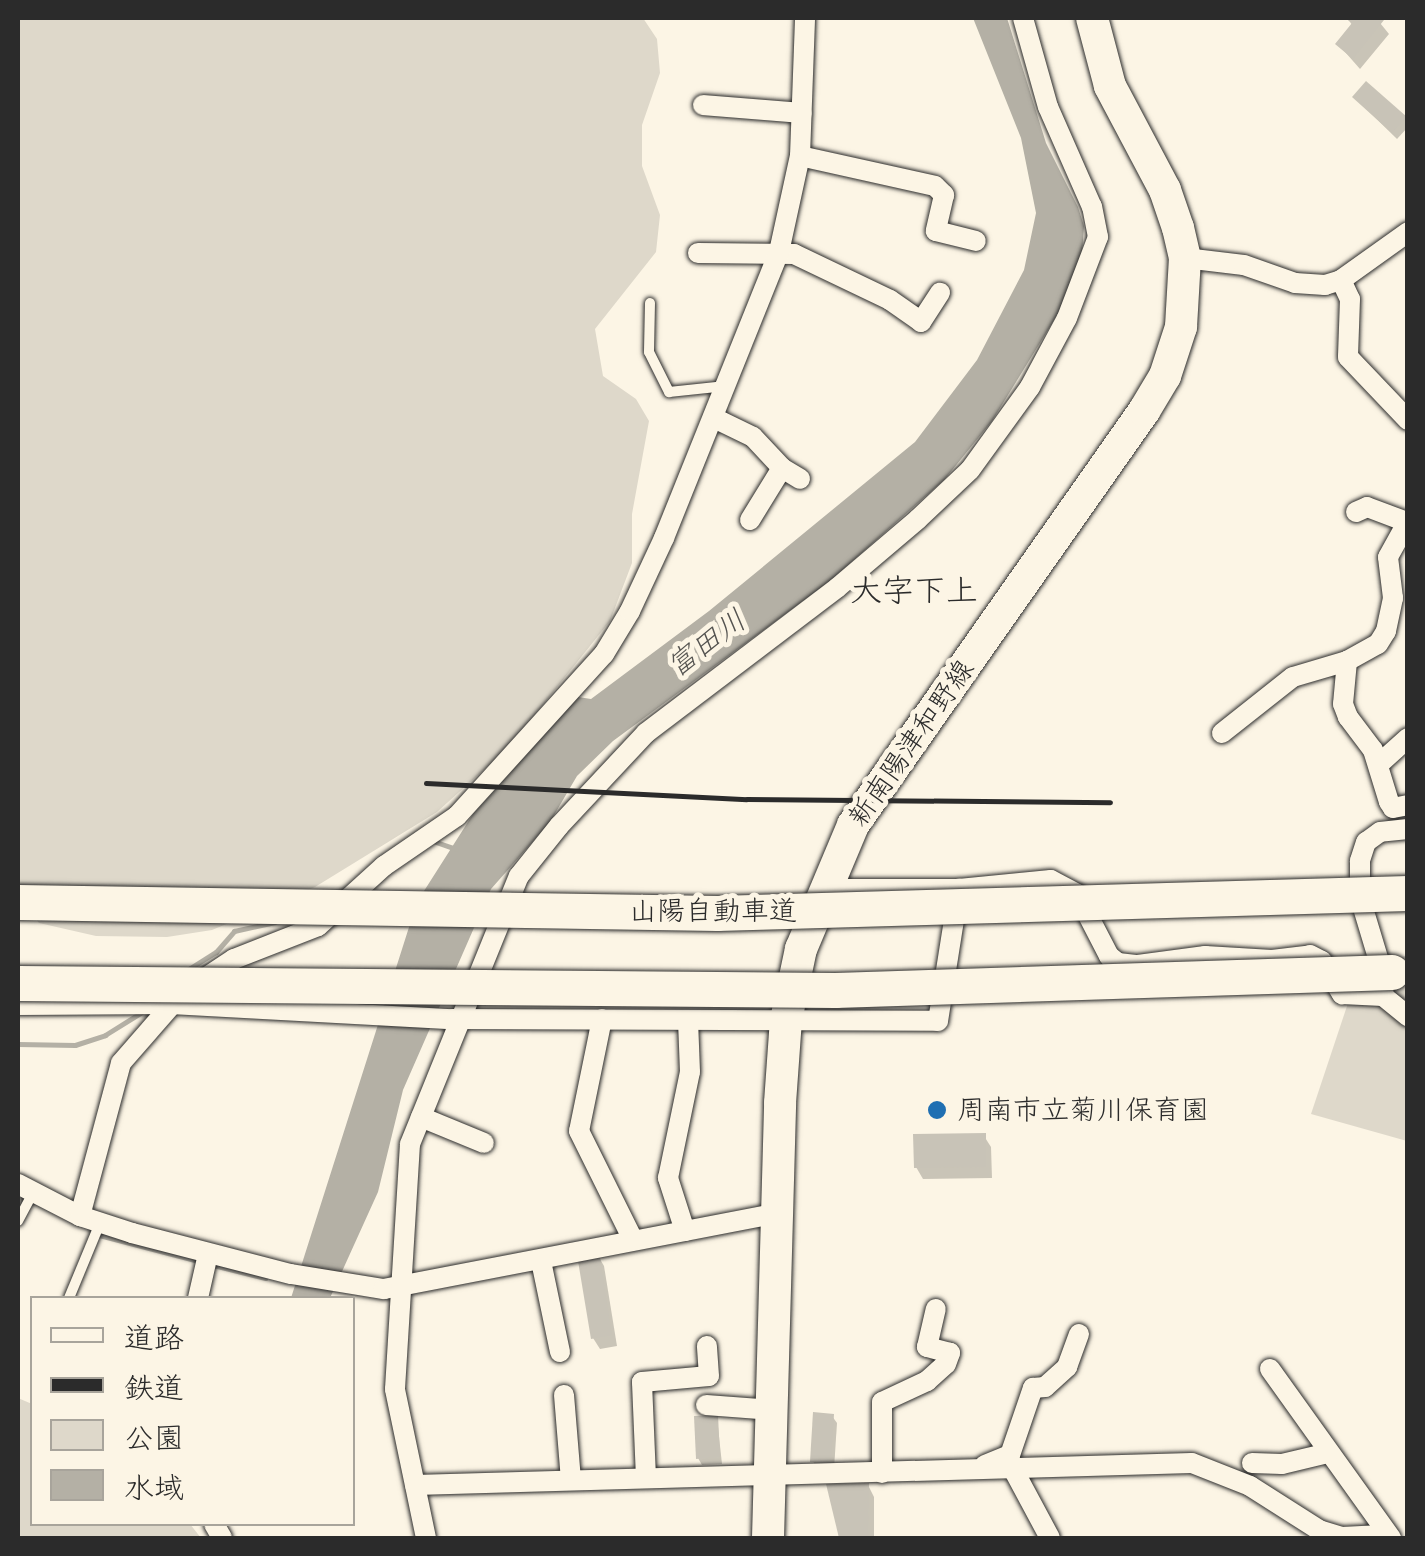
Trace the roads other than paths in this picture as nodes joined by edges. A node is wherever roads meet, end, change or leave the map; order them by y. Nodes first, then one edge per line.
1 (806, 18) edge
2 (1024, 18) edge
3 (1092, 18) edge
4 (704, 105) dead end
5 (802, 114) junction
6 (800, 156) junction
7 (1408, 232) edge
8 (976, 241) dead end
9 (780, 252) junction
10 (698, 253) dead end
11 (1185, 258) junction
12 (1341, 280) junction
13 (940, 292) dead end
14 (650, 303) dead end
15 (727, 386) junction
16 (714, 418) junction
17 (1408, 420) edge
18 (1356, 512) dead end
19 (750, 520) dead end
20 (1407, 522) edge
21 (1346, 661) junction
22 (1222, 733) dead end
23 (1408, 738) edge
24 (1379, 764) junction
25 (1408, 805) edge
26 (1408, 829) edge
27 (959, 888) junction
28 (822, 889) junction
29 (1408, 893) edge
30 (18, 902) edge
31 (18, 983) edge
32 (1388, 984) junction
33 (170, 1004) junction
34 (18, 1005) edge
35 (1408, 1016) edge
36 (602, 1018) junction
37 (457, 1019) junction
38 (688, 1020) junction
39 (786, 1020) junction
40 (420, 1118) junction
41 (484, 1144) dead end
42 (25, 1188) edge
43 (778, 1213) junction
44 (90, 1220) junction
45 (18, 1221) edge
46 (685, 1231) junction
47 (633, 1240) junction
48 (208, 1254) junction
49 (541, 1261) junction
50 (402, 1288) junction
51 (70, 1296) edge
52 (198, 1296) edge
53 (936, 1309) dead end
54 (1079, 1334) dead end
55 (708, 1346) dead end
56 (560, 1352) dead end
57 (1270, 1369) dead end
58 (564, 1395) dead end
59 (706, 1405) dead end
60 (773, 1410) junction
61 (1328, 1453) junction
62 (1252, 1463) dead end
63 (1013, 1469) junction
64 (981, 1470) junction
65 (882, 1473) junction
66 (771, 1475) junction
67 (646, 1478) junction
68 (571, 1480) junction
69 (416, 1485) junction
70 (1388, 1534) edge
71 (426, 1538) edge
72 (768, 1538) edge
73 (1050, 1538) edge

1 - 5 street
2 - 37 street
3 - 11 main road, 新南陽津和野線
4 - 5 street
5 - 6 street
6 - 8 street
6 - 9 street
7 - 12 street
9 - 10 street
9 - 13 street
9 - 15 street
11 - 12 street
11 - 28 main road, 新南陽津和野線
12 - 17 street
14 - 15 lane
15 - 16 street
16 - 19 street
16 - 33 street
18 - 20 street
20 - 21 street
21 - 22 street
21 - 24 street
23 - 24 street
24 - 25 street
26 - 32 street
27 - 28 street
27 - 32 street
27 - 39 street
28 - 39 main road, 新南陽津和野線
29 - 30 highway, 山陽自動車道, bridge
31 - 32 highway, bridge
32 - 35 street
33 - 34 street
33 - 37 street
33 - 44 street
36 - 37 street
36 - 38 street
36 - 47 street
37 - 40 street
38 - 39 street
38 - 46 street
39 - 43 main road, 新南陽津和野線
40 - 41 street
40 - 50 street
42 - 44 street
42 - 45 lane
43 - 46 street
43 - 60 main road, 新南陽津和野線
44 - 48 street
44 - 51 lane
46 - 47 street
47 - 49 street
48 - 50 street
48 - 52 street
49 - 50 street
49 - 56 street
50 - 69 street
53 - 65 street
54 - 64 street
55 - 67 street
57 - 61 street
58 - 68 street
59 - 60 street
60 - 66 main road, 新南陽津和野線
61 - 62 street
61 - 70 street
63 - 64 street
63 - 70 street
63 - 73 street
64 - 65 street
65 - 66 street
66 - 67 street
66 - 72 main road, 新南陽津和野線
67 - 68 street
68 - 69 street
69 - 71 street

